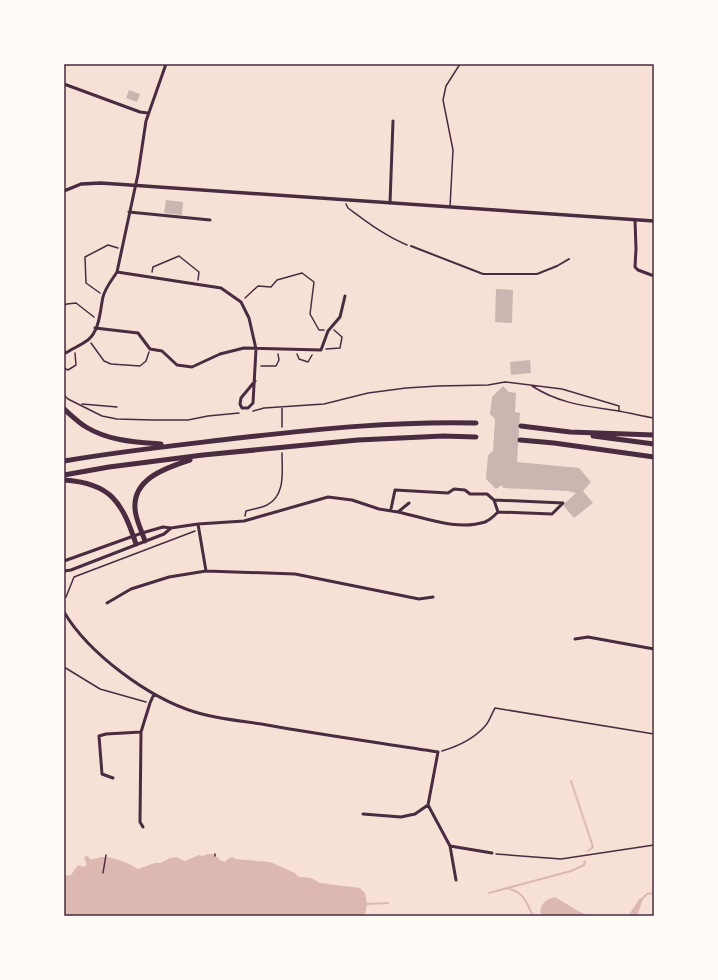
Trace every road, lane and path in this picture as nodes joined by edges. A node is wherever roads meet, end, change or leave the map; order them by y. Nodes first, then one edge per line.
1 (166, 64) edge
2 (460, 64) edge
3 (64, 84) edge
4 (148, 113) junction
5 (393, 120) dead end
6 (136, 186) junction
7 (64, 191) edge
8 (390, 203) junction
9 (346, 204) dead end
10 (450, 206) junction
11 (129, 212) junction
12 (210, 220) dead end
13 (634, 220) junction
14 (654, 221) edge
15 (411, 246) joint
16 (121, 249) junction
17 (569, 259) dead end
18 (116, 272) junction
19 (654, 276) edge
20 (151, 278) junction
21 (197, 284) junction
22 (103, 295) junction
23 (345, 296) dead end
24 (241, 302) junction
25 (64, 305) edge
26 (98, 321) junction
27 (95, 328) junction
28 (332, 328) junction
29 (328, 331) junction
30 (89, 339) junction
31 (75, 347) junction
32 (277, 348) junction
33 (150, 349) junction
34 (256, 349) junction
35 (296, 349) junction
36 (315, 350) junction
37 (321, 350) junction
38 (64, 354) edge
39 (255, 366) junction
40 (64, 368) edge
41 (255, 381) junction
42 (531, 385) junction
43 (64, 395) edge
44 (80, 404) junction
45 (118, 407) dead end
46 (282, 407) junction
47 (64, 409) edge
48 (249, 411) dead end
49 (619, 411) junction
50 (241, 412) dead end
51 (654, 418) edge
52 (282, 422) dead end
53 (476, 423) dead end
54 (521, 426) dead end
55 (570, 432) junction
56 (654, 435) edge
57 (476, 437) dead end
58 (520, 440) dead end
59 (654, 444) edge
60 (174, 445) junction
61 (203, 456) junction
62 (654, 457) edge
63 (282, 458) dead end
64 (64, 461) edge
65 (64, 474) edge
66 (64, 480) edge
67 (494, 500) junction
68 (409, 503) dead end
69 (391, 510) junction
70 (398, 512) junction
71 (498, 512) junction
72 (244, 521) junction
73 (198, 524) junction
74 (171, 528) junction
75 (200, 529) junction
76 (142, 533) junction
77 (134, 536) junction
78 (145, 541) junction
79 (136, 544) junction
80 (64, 561) edge
81 (64, 571) edge
82 (206, 571) junction
83 (433, 597) dead end
84 (64, 598) edge
85 (107, 603) dead end
86 (64, 612) edge
87 (575, 639) dead end
88 (654, 649) edge
89 (64, 667) edge
90 (154, 694) junction
91 (150, 702) junction
92 (141, 732) junction
93 (654, 734) edge
94 (438, 752) junction
95 (113, 778) dead end
96 (428, 805) junction
97 (363, 814) dead end
98 (142, 827) dead end
99 (654, 844) edge
100 (450, 846) junction
101 (492, 853) joint
102 (106, 855) dead end
103 (103, 872) dead end
104 (456, 880) dead end

1 - 4 street
2 - 10 lane
3 - 4 street
4 - 6 street
5 - 8 street
6 - 7 street
6 - 8 street
6 - 11 street
8 - 10 street
9 - 15 path
10 - 13 street
11 - 12 street
11 - 16 street
13 - 14 street
13 - 19 street
15 - 17 street
16 - 18 street
16 - 22 path
18 - 20 street
18 - 22 street
20 - 21 street
20 - 21 path
21 - 24 street
22 - 26 street
23 - 28 street
24 - 29 path
24 - 34 street
25 - 26 path
26 - 27 street
27 - 30 street
27 - 33 street
28 - 29 street
28 - 37 path
29 - 37 street
30 - 31 street
30 - 33 path
31 - 38 street
31 - 40 path
32 - 34 street
32 - 35 street
32 - 39 path
33 - 34 street
34 - 39 street
35 - 36 street
35 - 36 path
36 - 37 street
39 - 41 street
41 - 41 street
42 - 46 path
42 - 49 path
42 - 49 path
43 - 44 path
44 - 45 path
44 - 50 path
46 - 48 path
46 - 52 path
47 - 60 highway
49 - 51 path
53 - 60 highway
54 - 55 highway
55 - 56 highway
55 - 59 highway
57 - 61 highway
58 - 62 highway
60 - 64 highway
61 - 65 highway
61 - 76 highway
63 - 72 path
66 - 77 highway
67 - 69 street
67 - 71 street
67 - 71 street
68 - 70 street
69 - 70 street
69 - 72 street
70 - 71 street
72 - 73 street
73 - 74 street
73 - 75 street
74 - 76 street
74 - 78 street
75 - 82 street
75 - 84 path
76 - 77 street
76 - 78 highway
77 - 79 highway
77 - 80 street
78 - 79 street
79 - 81 street
82 - 83 street
82 - 85 street
86 - 90 street
87 - 88 street
89 - 91 path
90 - 91 street
90 - 94 street
91 - 92 street
92 - 95 street
92 - 98 street
93 - 94 path
94 - 96 street
96 - 97 street
96 - 100 street
99 - 101 path
100 - 101 street
100 - 104 street
102 - 103 path

